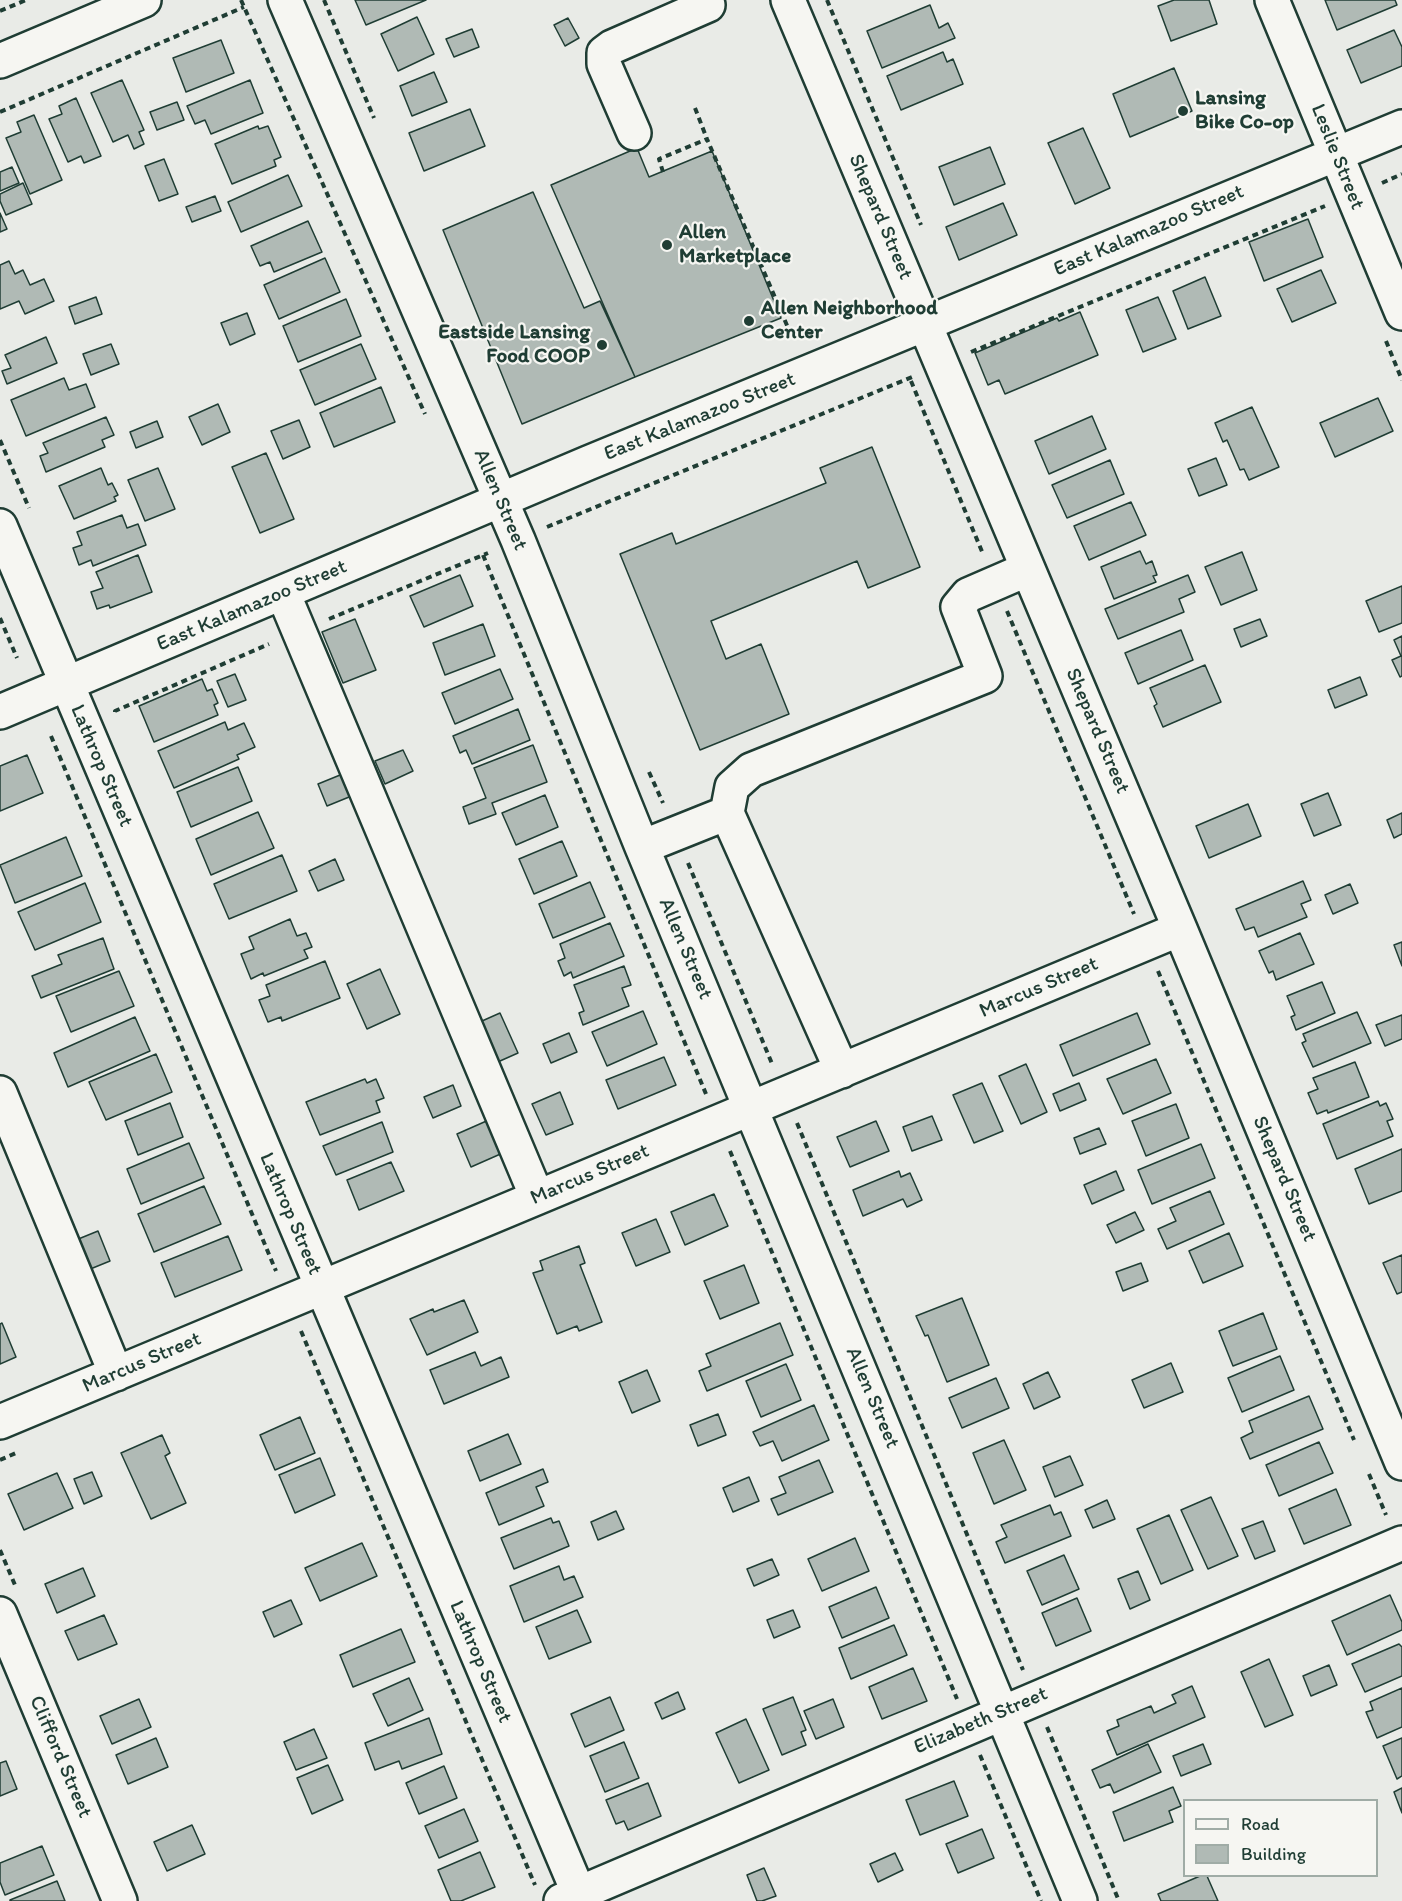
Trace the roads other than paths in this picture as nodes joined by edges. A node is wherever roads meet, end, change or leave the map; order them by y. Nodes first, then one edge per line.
1 (144, 0) edge
2 (285, 0) edge
3 (788, 0) edge
4 (1272, 0) edge
5 (708, 5) dead end
6 (0, 61) edge
7 (1402, 127) edge
8 (634, 133) dead end
9 (1336, 154) junction
10 (1402, 314) edge
11 (926, 324) junction
12 (500, 501) junction
13 (0, 526) edge
14 (1028, 568) junction
15 (283, 594) junction
16 (66, 683) junction
17 (0, 712) edge
18 (727, 813) junction
19 (642, 847) junction
20 (1180, 929) junction
21 (843, 1071) junction
22 (0, 1093) edge
23 (752, 1108) junction
24 (537, 1197) junction
25 (321, 1287) junction
26 (116, 1374) junction
27 (0, 1422) edge
28 (1402, 1463) edge
29 (1402, 1543) edge
30 (0, 1614) edge
31 (1002, 1712) junction
32 (574, 1898) edge
33 (120, 1901) edge
34 (1080, 1901) edge

1 - 6 street
2 - 12 street, Allen Street
3 - 11 street, Shepard Street
4 - 9 street, Leslie Street
5 - 8 street
7 - 9 street, East Kalamazoo Street
9 - 10 street, Leslie Street
9 - 11 street, East Kalamazoo Street
11 - 12 street, East Kalamazoo Street
11 - 14 street, Shepard Street
12 - 15 street, East Kalamazoo Street
12 - 19 street, Allen Street
13 - 16 street, Lathrop Street
14 - 18 street
14 - 20 street, Shepard Street
15 - 16 street, East Kalamazoo Street
15 - 24 street
16 - 17 street, East Kalamazoo Street
16 - 25 street, Lathrop Street
18 - 19 street
18 - 21 street
19 - 23 street, Allen Street
20 - 21 street, Marcus Street
20 - 28 street, Shepard Street
21 - 23 street, Marcus Street
22 - 26 street
23 - 24 street, Marcus Street
23 - 31 street, Allen Street
24 - 25 street, Marcus Street
25 - 26 street, Marcus Street
25 - 32 street, Lathrop Street
26 - 27 street, Marcus Street
29 - 31 street, Elizabeth Street
30 - 33 street, Clifford Street
31 - 32 street, Elizabeth Street
31 - 34 street, Allen Street

